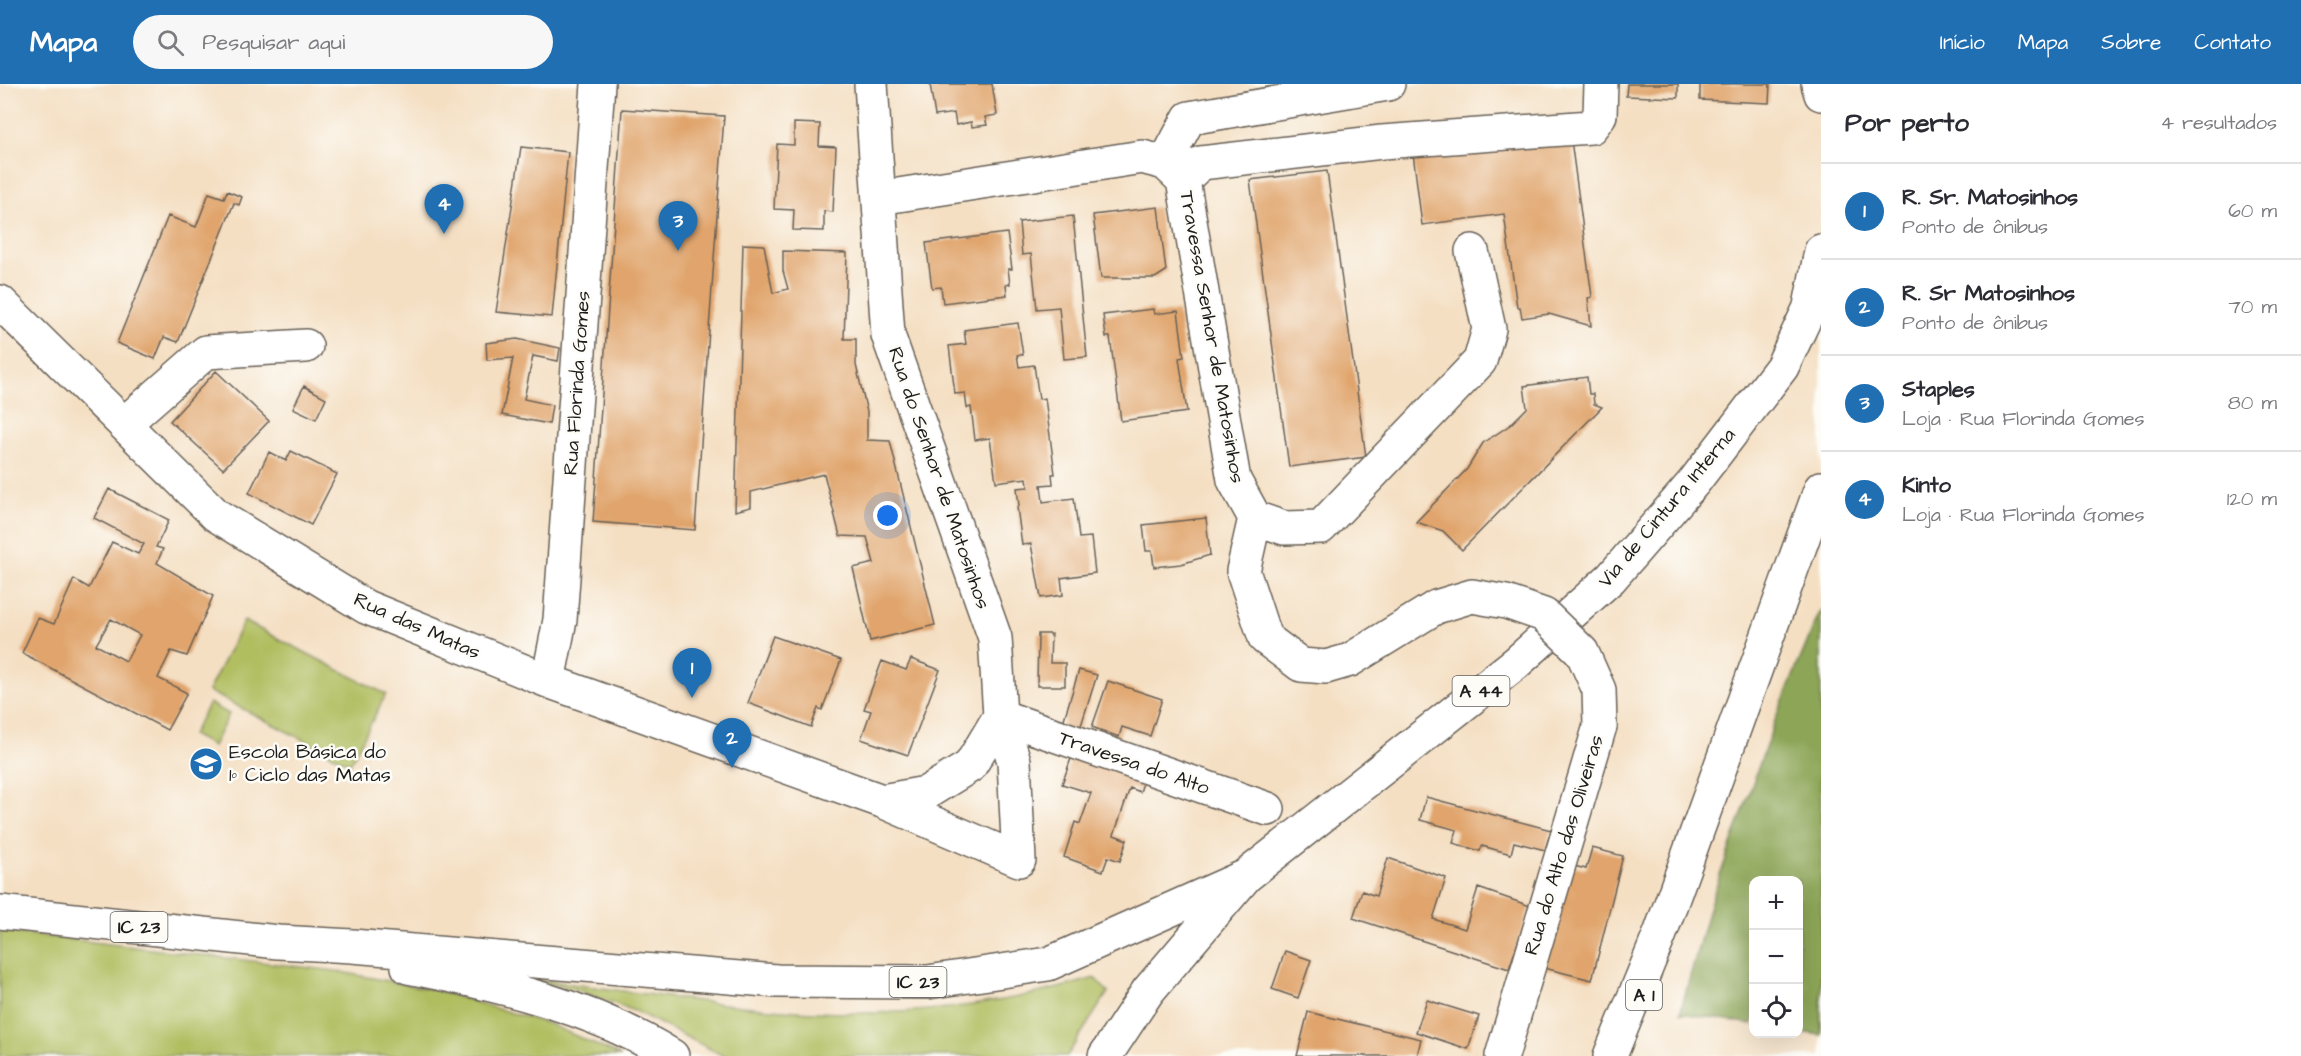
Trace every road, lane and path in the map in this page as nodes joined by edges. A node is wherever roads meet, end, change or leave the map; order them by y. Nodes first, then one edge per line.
1 (598, 84) edge
2 (871, 84) edge
3 (1388, 84) edge
4 (1601, 84) edge
5 (1818, 84) edge
6 (1821, 94) edge
7 (1174, 171) junction
8 (879, 198) junction
9 (1472, 251) dead end
10 (1821, 251) edge
11 (1816, 295) edge
12 (0, 302) edge
13 (306, 346) dead end
14 (124, 424) junction
15 (1821, 488) edge
16 (1255, 518) junction
17 (548, 681) junction
18 (1000, 716) junction
19 (882, 801) junction
20 (1268, 809) dead end
21 (1246, 876) junction
22 (0, 912) edge
23 (1660, 933) junction
24 (278, 942) junction
25 (672, 1056) edge
26 (1105, 1056) edge
27 (1502, 1056) edge
28 (1610, 1056) edge
29 (1628, 1056) edge

1 - 17 main road, Rua Florinda Gomes
2 - 8 main road, Rua do Senhor de Matosinhos
3 - 7 main road
4 - 7 main road
5 - 6 main road
7 - 8 main road
7 - 16 main road, Travessa Senhor de Matosinhos
8 - 18 main road, Rua do Senhor de Matosinhos
9 - 16 main road
10 - 11 main road, Via de Cintura Interna
11 - 21 main road, Via de Cintura Interna / A 44
12 - 14 main road, Rua das Matas
13 - 14 main road
14 - 17 main road, Rua das Matas
15 - 23 main road
16 - 27 main road, Rua do Alto das Oliveiras, bridge
17 - 19 main road, Rua das Matas
18 - 19 main road
18 - 19 main road, Rua do Senhor de Matosinhos
18 - 20 main road, Travessa do Alto
21 - 24 main road, IC 23
21 - 26 main road, A 44
22 - 24 main road, IC 23
23 - 28 main road
23 - 29 main road, A 1
24 - 25 main road

